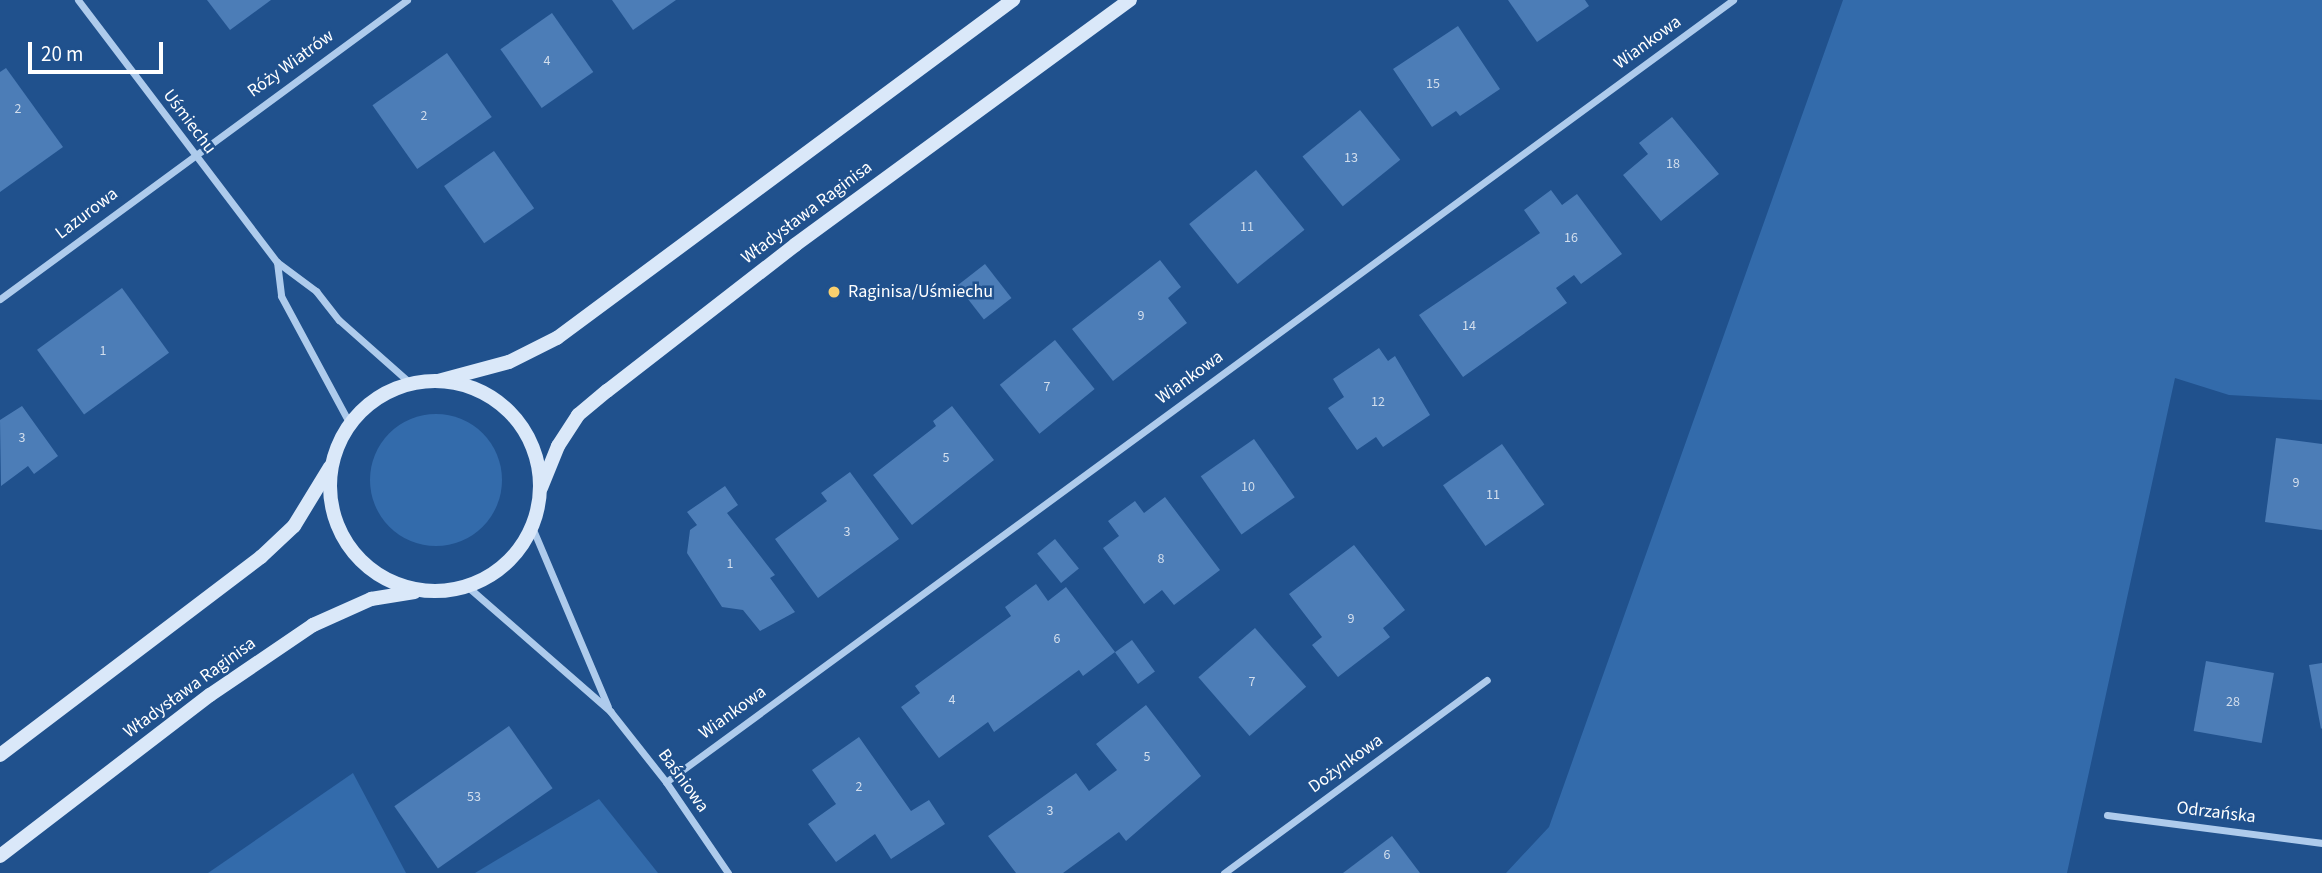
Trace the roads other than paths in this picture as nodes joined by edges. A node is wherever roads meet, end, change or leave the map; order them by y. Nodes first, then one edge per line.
1 (78, 0) edge
2 (407, 0) edge
3 (1013, 0) edge
4 (1130, 0) edge
5 (1733, 0) edge
6 (193, 154) junction
7 (277, 262) junction
8 (0, 299) edge
9 (438, 381) junction
10 (411, 384) junction
11 (350, 424) junction
12 (331, 466) junction
13 (541, 488) junction
14 (532, 527) junction
15 (468, 587) junction
16 (423, 591) junction
17 (1487, 680) dead end
18 (610, 711) junction
19 (0, 755) edge
20 (666, 782) junction
21 (2107, 815) dead end
22 (2322, 842) edge
23 (0, 856) edge
24 (728, 873) edge
25 (1224, 873) edge

1 - 6 street, Uśmiechu
2 - 6 street, Róży Wiatrów
3 - 9 main road
4 - 13 main road, Władysława Raginisa
5 - 20 street, Wiankowa
6 - 7 street, Uśmiechu
6 - 8 street, Lazurowa
7 - 10 street, Uśmiechu
7 - 11 street
9 - 10 main road
9 - 13 main road
10 - 11 main road
11 - 12 main road
12 - 16 main road
12 - 19 main road
13 - 14 main road
14 - 15 main road
14 - 18 street, Baśniowa
15 - 16 main road
15 - 18 street, Baśniowa
16 - 23 main road, Władysława Raginisa
17 - 25 street, Dożynkowa
18 - 20 street, Baśniowa
20 - 24 street, Baśniowa
21 - 22 street, Odrzańska

